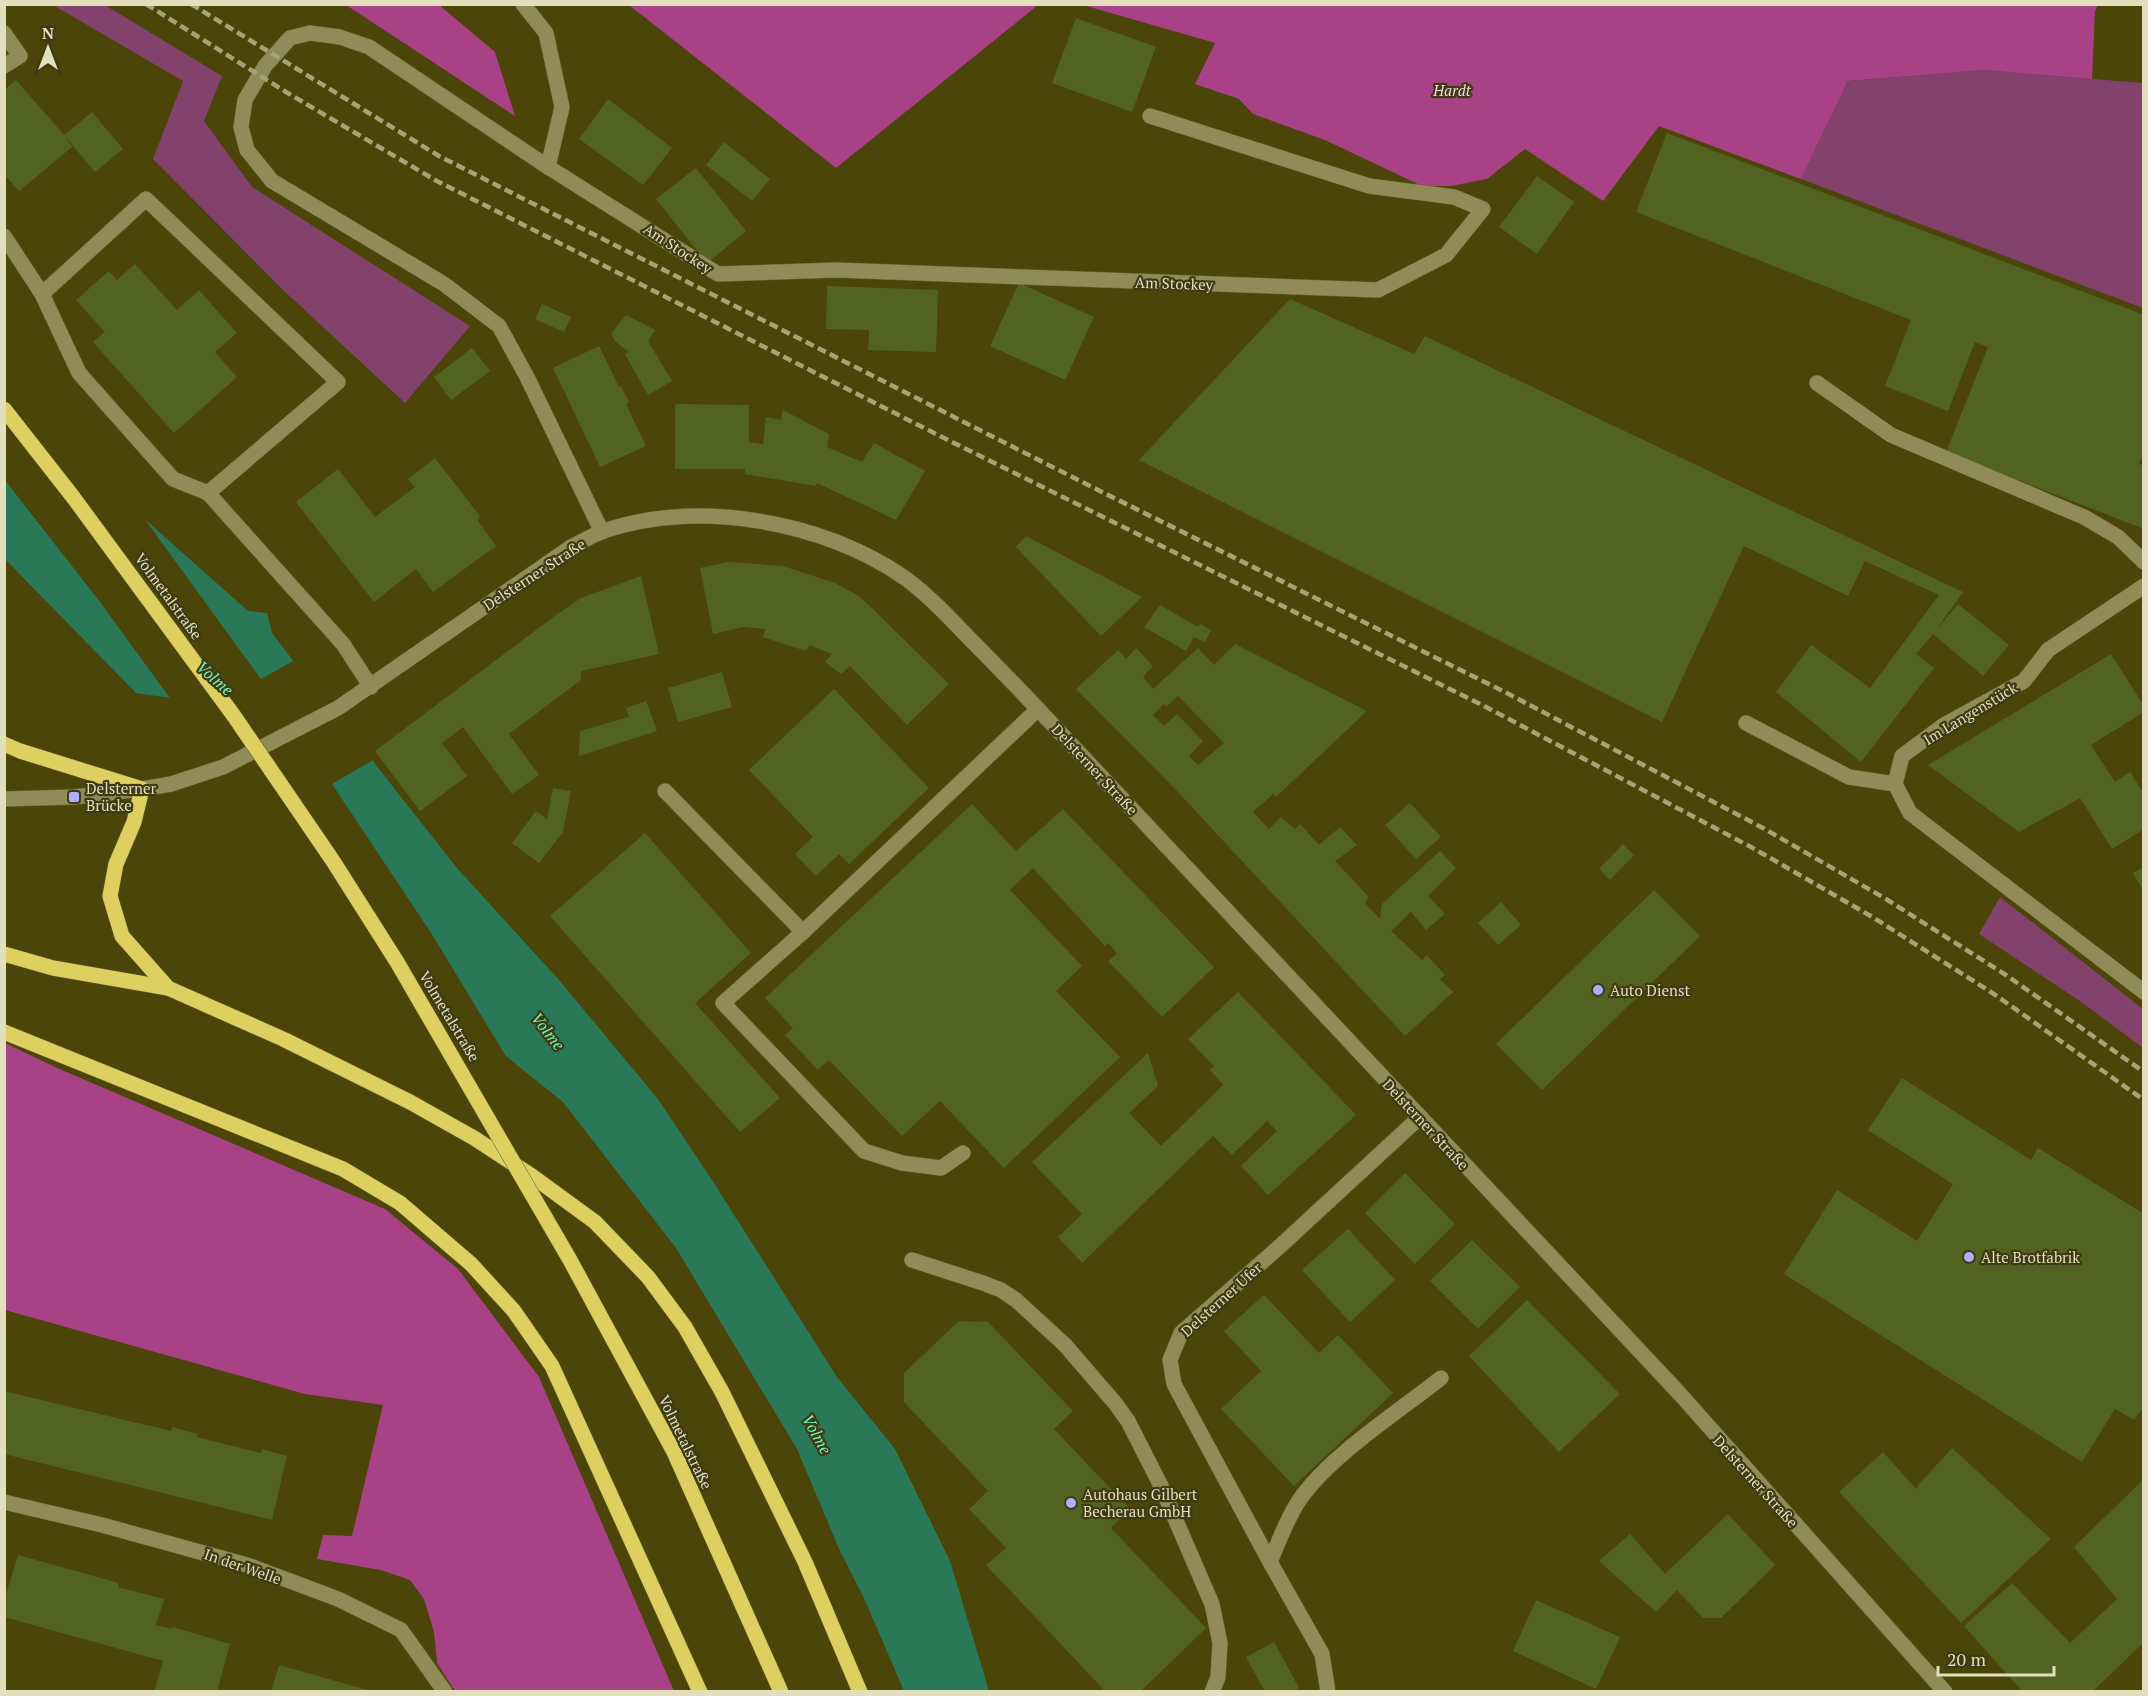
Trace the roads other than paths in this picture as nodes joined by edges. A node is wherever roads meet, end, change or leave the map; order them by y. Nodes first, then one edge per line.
1 (523, 4) edge
2 (4, 33) edge
3 (4, 66) edge
4 (1150, 116) dead end
5 (548, 166) junction
6 (4, 236) edge
7 (42, 294) junction
8 (1817, 383) dead end
9 (4, 410) edge
10 (208, 493) junction
11 (602, 532) junction
12 (2144, 562) edge
13 (2144, 586) edge
14 (371, 687) junction
15 (1038, 709) junction
16 (1746, 723) dead end
17 (4, 744) edge
18 (1895, 784) junction
19 (142, 789) junction
20 (665, 791) dead end
21 (4, 799) edge
22 (803, 932) junction
23 (4, 954) edge
24 (168, 988) junction
25 (2144, 992) edge
26 (4, 1032) edge
27 (1420, 1117) junction
28 (963, 1153) dead end
29 (912, 1260) dead end
30 (1441, 1378) dead end
31 (4, 1502) edge
32 (1270, 1562) junction
33 (445, 1692) edge
34 (700, 1692) edge
35 (781, 1692) edge
36 (860, 1692) edge
37 (1212, 1692) edge
38 (1328, 1692) edge
39 (1946, 1692) edge

1 - 5 street
2 - 3 street
4 - 5 street, Am Stockey
5 - 11 street, Am Stockey
6 - 7 street
7 - 10 street
7 - 10 street
8 - 12 street
9 - 35 main road, Volmetalstraße, bridge
10 - 14 street
11 - 14 street, Delsterner Straße
11 - 15 street, Delsterner Straße
13 - 18 street, Im Langenstück
14 - 19 street, Delsterner Straße
15 - 22 street
15 - 27 street, Delsterner Straße
16 - 18 street
17 - 19 main road
18 - 25 street
19 - 21 street, Delsterner Straße
19 - 24 main road
20 - 22 street
22 - 28 street
23 - 24 main road
24 - 36 main road, bridge
26 - 34 main road
27 - 32 street, Delsterner Ufer
27 - 39 street, Delsterner Straße
29 - 37 street
30 - 32 street
31 - 33 street, In der Welle
32 - 38 street, Delsterner Ufer

